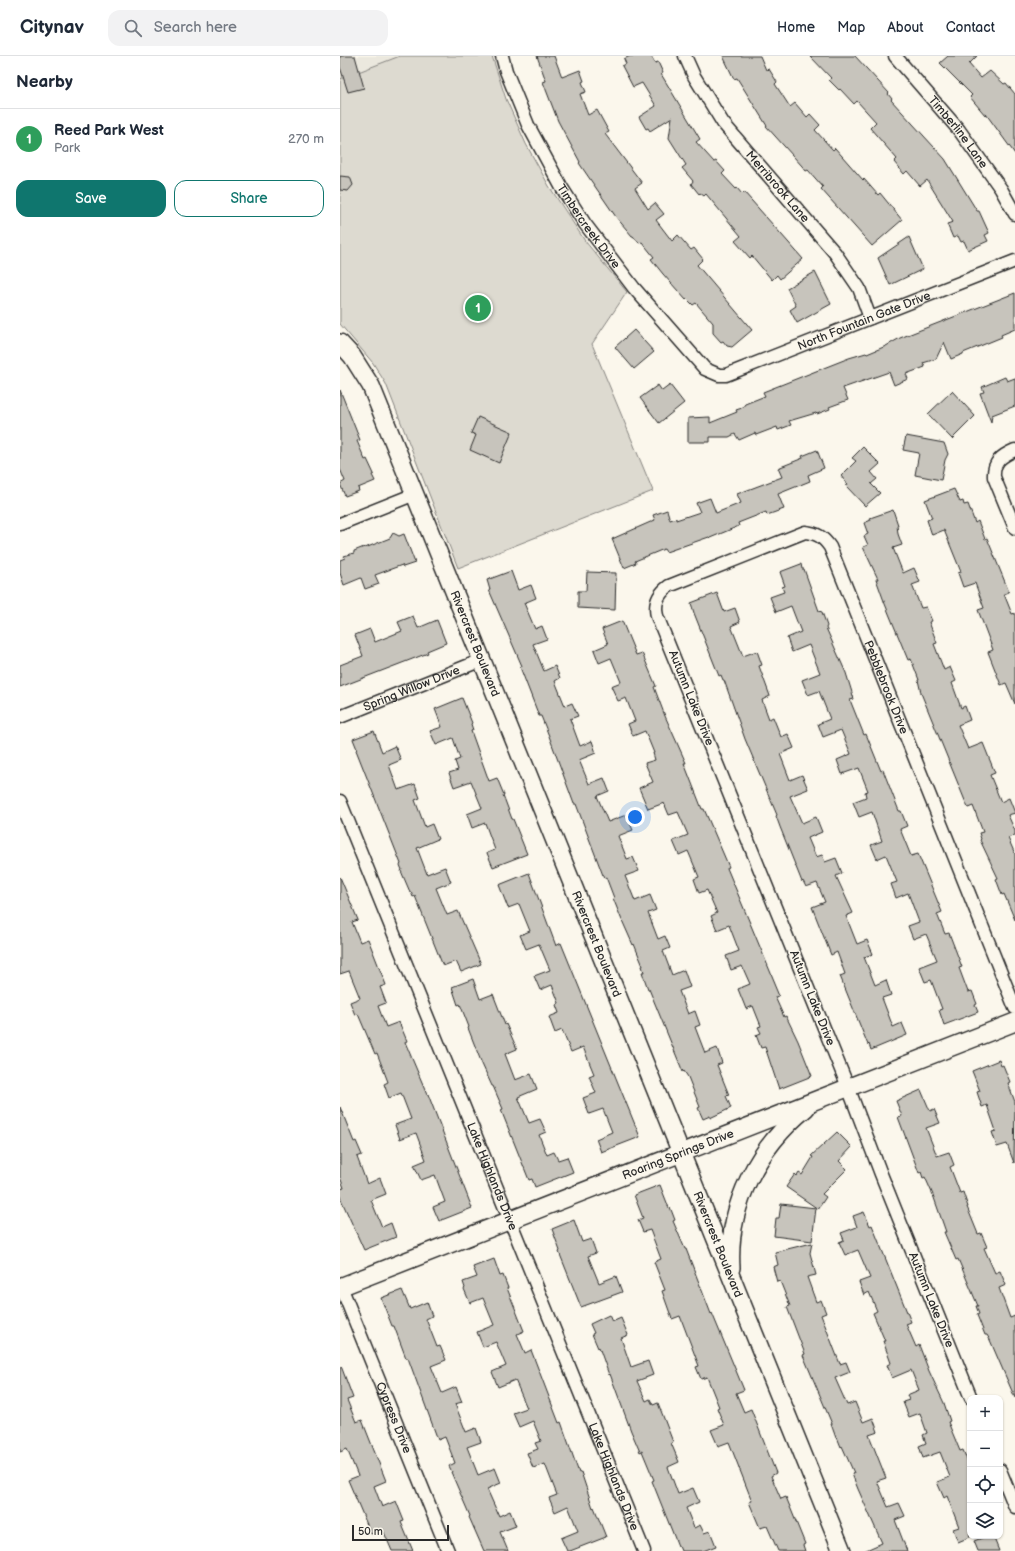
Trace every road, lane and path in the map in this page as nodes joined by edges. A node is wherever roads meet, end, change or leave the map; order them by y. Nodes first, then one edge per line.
1 (502, 56) edge
2 (685, 56) edge
3 (894, 56) edge
4 (1015, 214) edge
5 (1015, 261) edge
6 (870, 318) junction
7 (340, 343) edge
8 (711, 373) joint
9 (1015, 450) edge
10 (415, 494) junction
11 (340, 524) edge
12 (1015, 528) edge
13 (658, 599) joint
14 (482, 660) junction
15 (340, 717) edge
16 (340, 801) edge
17 (1015, 1008) edge
18 (1015, 1022) edge
19 (848, 1087) junction
20 (818, 1099) junction
21 (681, 1153) junction
22 (511, 1220) junction
23 (732, 1280) junction
24 (340, 1286) edge
25 (970, 1395) edge
26 (1003, 1477) edge
27 (1015, 1507) edge
28 (448, 1551) edge
29 (644, 1551) edge
30 (842, 1551) edge

1 - 8 street, Timbercreek Drive
2 - 6 street, Merribrook Lane
3 - 4 street, Timberline Lane
5 - 6 street, North Fountain Gate Drive
6 - 8 street, North Fountain Gate Drive
7 - 10 street, Rivercrest Boulevard
9 - 12 street
10 - 11 street
10 - 14 street, Rivercrest Boulevard
13 - 17 street, Pebblebrook Drive
13 - 19 street, Autumn Lake Drive
14 - 15 street, Spring Willow Drive
14 - 21 street, Rivercrest Boulevard
16 - 22 street, Lake Highlands Drive
18 - 19 street, Roaring Springs Drive
19 - 20 street, Roaring Springs Drive
19 - 25 street, Autumn Lake Drive
20 - 21 street, Roaring Springs Drive
20 - 23 street
21 - 22 street, Roaring Springs Drive
21 - 23 street, Rivercrest Boulevard
22 - 24 street, Roaring Springs Drive
22 - 29 street, Lake Highlands Drive
23 - 30 street, Rivercrest Boulevard
24 - 28 street, Cypress Drive
26 - 27 street

